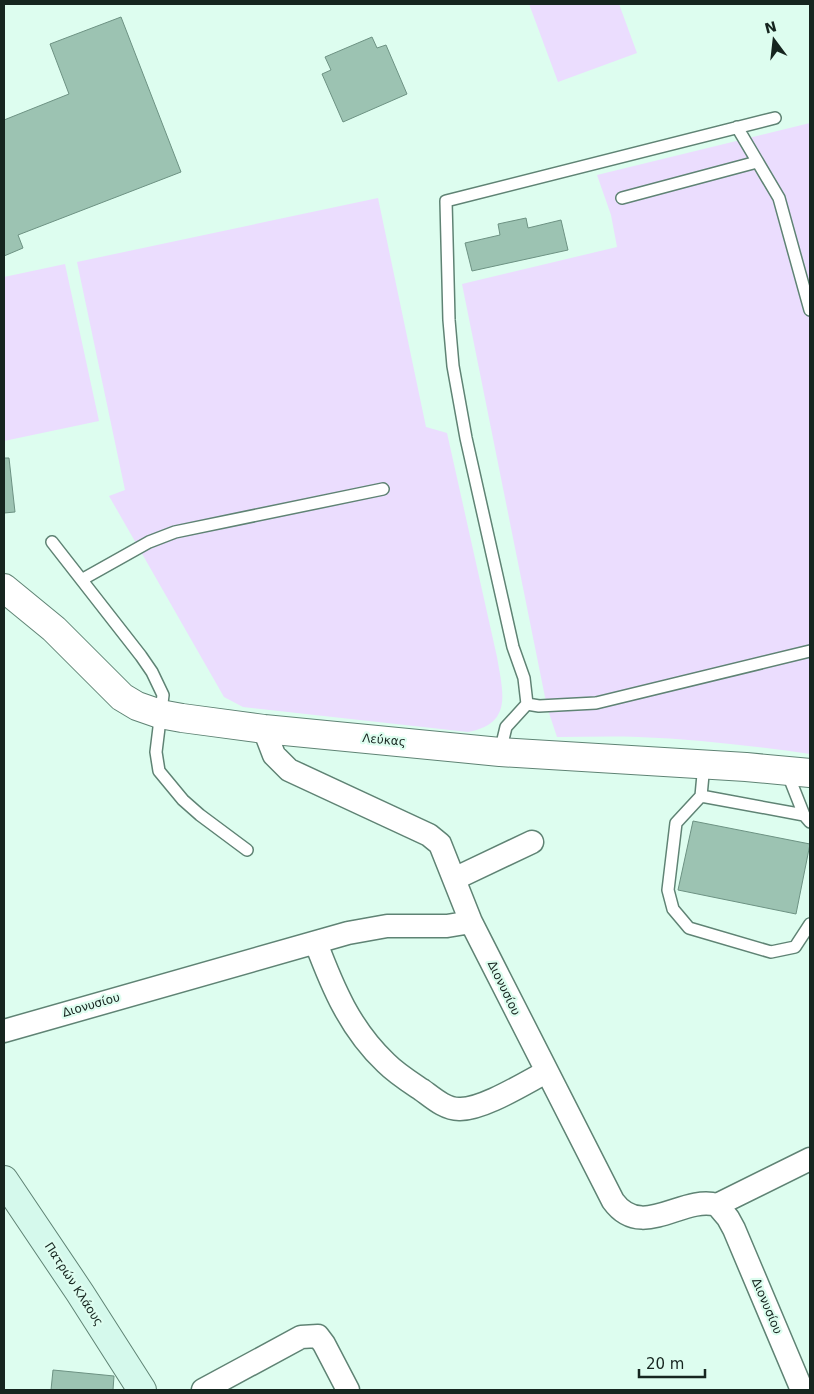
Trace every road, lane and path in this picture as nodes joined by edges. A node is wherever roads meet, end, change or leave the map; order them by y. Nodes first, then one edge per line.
1 (776, 118) dead end
2 (737, 127) junction
3 (757, 162) junction
4 (622, 198) dead end
5 (810, 310) edge
6 (383, 488) dead end
7 (52, 542) dead end
8 (83, 579) junction
9 (4, 588) edge
10 (810, 650) edge
11 (527, 704) junction
12 (160, 714) junction
13 (264, 729) junction
14 (500, 752) junction
15 (704, 764) junction
16 (798, 772) edge
17 (701, 796) junction
18 (807, 819) edge
19 (532, 842) dead end
20 (247, 850) dead end
21 (454, 880) junction
22 (471, 922) junction
23 (810, 924) edge
24 (316, 943) junction
25 (4, 1031) edge
26 (546, 1072) junction
27 (810, 1159) edge
28 (4, 1180) edge
29 (717, 1205) junction
30 (142, 1390) edge
31 (203, 1390) edge
32 (348, 1390) edge
33 (802, 1390) edge

1 - 2 lane
2 - 3 lane
2 - 11 lane
3 - 4 lane
3 - 5 lane
6 - 8 lane
7 - 8 lane
8 - 12 lane
9 - 12 street, Λεύκας
10 - 11 lane
11 - 14 lane
12 - 13 street, Λεύκας
12 - 20 lane
13 - 14 street, Λεύκας
13 - 21 street
14 - 15 street, Λεύκας
15 - 16 street, Λεύκας
15 - 17 lane
16 - 18 lane
17 - 18 lane
17 - 23 lane
19 - 21 street
21 - 22 street
22 - 24 street, Διονυσίου
22 - 26 street, Διονυσίου
24 - 25 street, Διονυσίου
24 - 26 street
26 - 29 street, Διονυσίου
27 - 29 street
28 - 30 main road, Πατρών Κλάους
29 - 33 street, Διονυσίου
31 - 32 street

